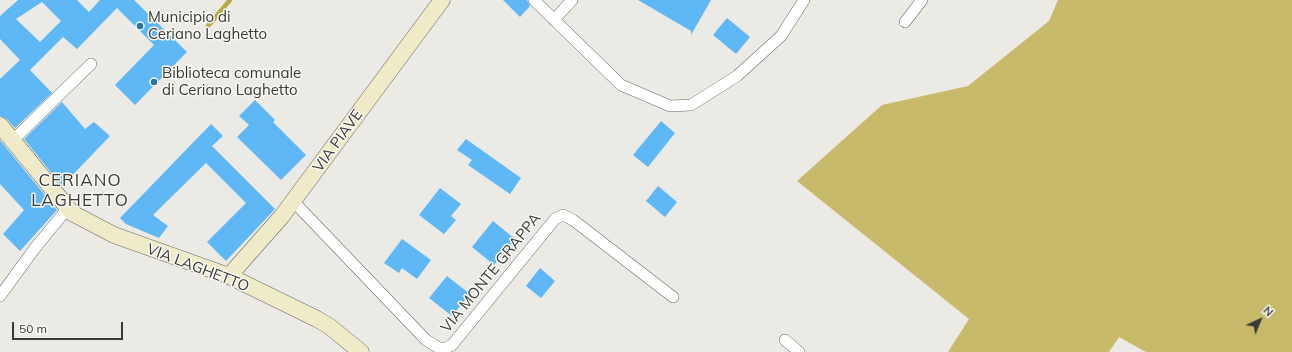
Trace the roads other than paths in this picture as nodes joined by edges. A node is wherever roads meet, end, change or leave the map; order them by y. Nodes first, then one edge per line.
1 (442, 0) edge
2 (534, 0) edge
3 (572, 0) edge
4 (804, 0) edge
5 (922, 0) edge
6 (554, 20) junction
7 (905, 22) dead end
8 (91, 64) dead end
9 (0, 124) edge
10 (13, 140) junction
11 (293, 201) junction
12 (72, 213) junction
13 (228, 276) junction
14 (0, 296) edge
15 (673, 297) dead end
16 (785, 340) dead end
17 (361, 352) edge
18 (799, 352) edge

1 - 11 street, VIA PIAVE
2 - 6 street
3 - 6 street
4 - 6 street
5 - 7 street
8 - 10 street
9 - 10 street
10 - 12 street
11 - 13 street, VIA PIAVE
11 - 15 street, VIA MONTE GRAPPA
12 - 13 street, VIA LAGHETTO
12 - 14 street
13 - 17 street, VIA LAGHETTO
16 - 18 street

